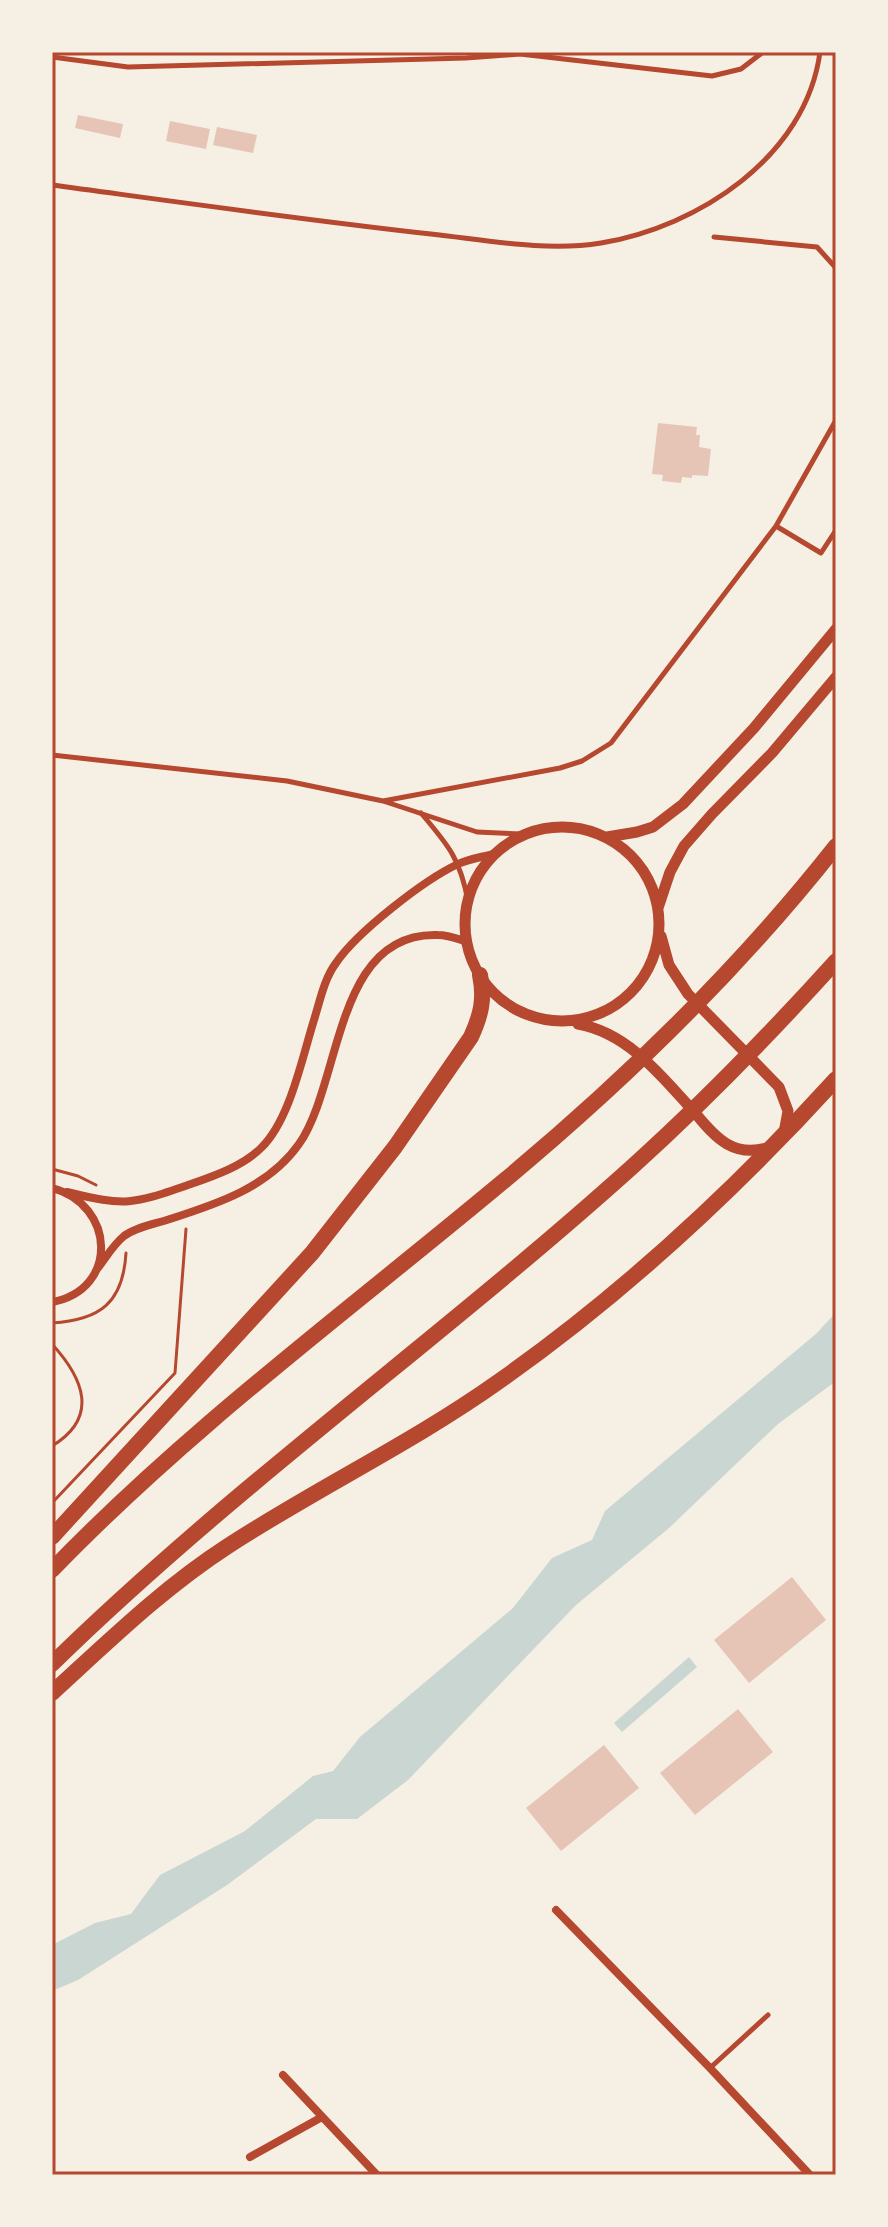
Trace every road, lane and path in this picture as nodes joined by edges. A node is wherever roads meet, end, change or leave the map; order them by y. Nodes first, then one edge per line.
1 (763, 52) edge
2 (820, 52) edge
3 (52, 57) edge
4 (52, 185) edge
5 (714, 237) dead end
6 (836, 268) edge
7 (836, 420) edge
8 (776, 526) junction
9 (836, 530) edge
10 (836, 629) edge
11 (836, 677) edge
12 (52, 755) edge
13 (383, 801) junction
14 (420, 812) junction
15 (521, 834) junction
16 (607, 837) junction
17 (836, 846) edge
18 (493, 854) junction
19 (459, 864) junction
20 (468, 901) junction
21 (658, 909) junction
22 (658, 926) junction
23 (468, 942) junction
24 (836, 961) edge
25 (480, 975) junction
26 (566, 1022) junction
27 (836, 1079) edge
28 (779, 1142) junction
29 (52, 1188) edge
30 (67, 1192) junction
31 (187, 1213) junction
32 (125, 1235) junction
33 (97, 1269) junction
34 (52, 1302) edge
35 (52, 1323) edge
36 (52, 1344) edge
37 (52, 1446) edge
38 (52, 1503) edge
39 (52, 1537) edge
40 (52, 1570) edge
41 (52, 1664) edge
42 (52, 1693) edge
43 (556, 1910) dead end
44 (768, 2015) dead end
45 (710, 2068) junction
46 (283, 2075) dead end
47 (322, 2117) junction
48 (250, 2157) dead end
49 (377, 2175) edge
50 (810, 2175) edge

1 - 3 lane
2 - 4 lane
5 - 6 lane
7 - 8 lane
8 - 9 lane
8 - 13 lane
10 - 16 street
11 - 21 street
12 - 13 lane
13 - 14 lane
14 - 15 lane
14 - 19 lane
15 - 16 street
15 - 18 street
16 - 21 street
17 - 40 highway
18 - 19 street
18 - 20 street
19 - 20 lane
19 - 30 street
20 - 23 street
21 - 22 street
22 - 26 street
22 - 28 street
23 - 25 street
23 - 31 street
24 - 41 highway
25 - 26 street
25 - 39 highway
26 - 28 street
27 - 28 highway
28 - 42 highway
29 - 30 street
30 - 33 street
31 - 32 street
31 - 38 path
32 - 33 street
32 - 35 path
33 - 34 street
36 - 37 path
43 - 45 street
44 - 45 lane
45 - 50 street
46 - 47 street
47 - 48 street
47 - 49 street

